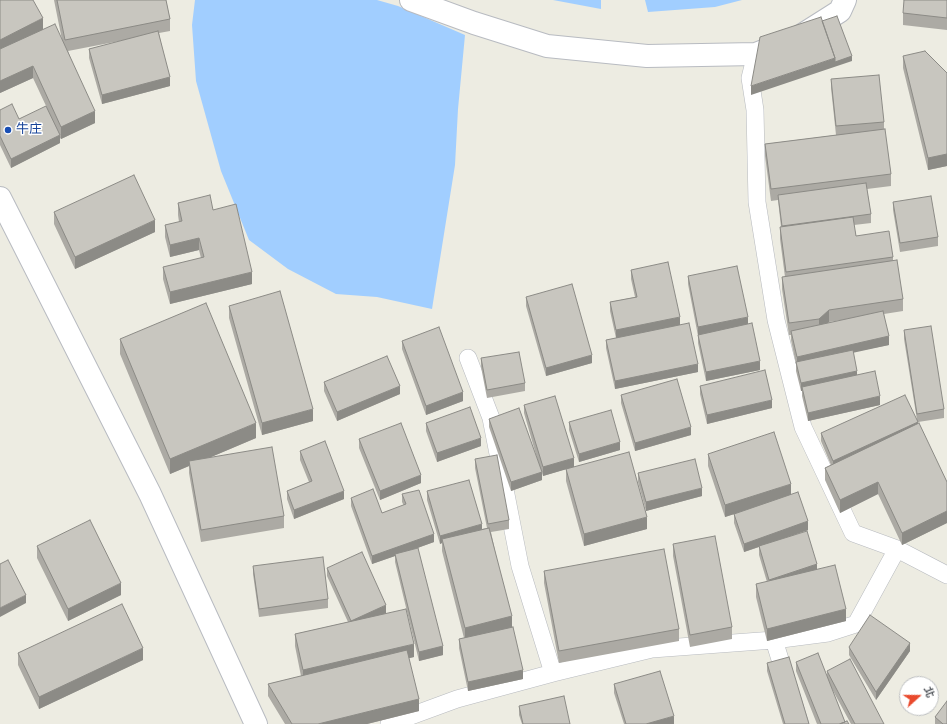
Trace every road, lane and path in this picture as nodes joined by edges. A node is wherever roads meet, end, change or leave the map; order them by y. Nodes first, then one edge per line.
1 (411, 0) edge
2 (845, 0) edge
3 (756, 54) junction
4 (0, 198) edge
5 (468, 358) dead end
6 (897, 549) junction
7 (947, 575) edge
8 (774, 640) junction
9 (553, 673) junction
10 (256, 724) edge
11 (389, 724) edge
12 (800, 724) edge

1 - 3 street
2 - 3 street
3 - 6 lane
4 - 10 street
5 - 9 lane
6 - 7 lane
6 - 8 lane
8 - 9 lane
8 - 12 lane
9 - 11 lane

